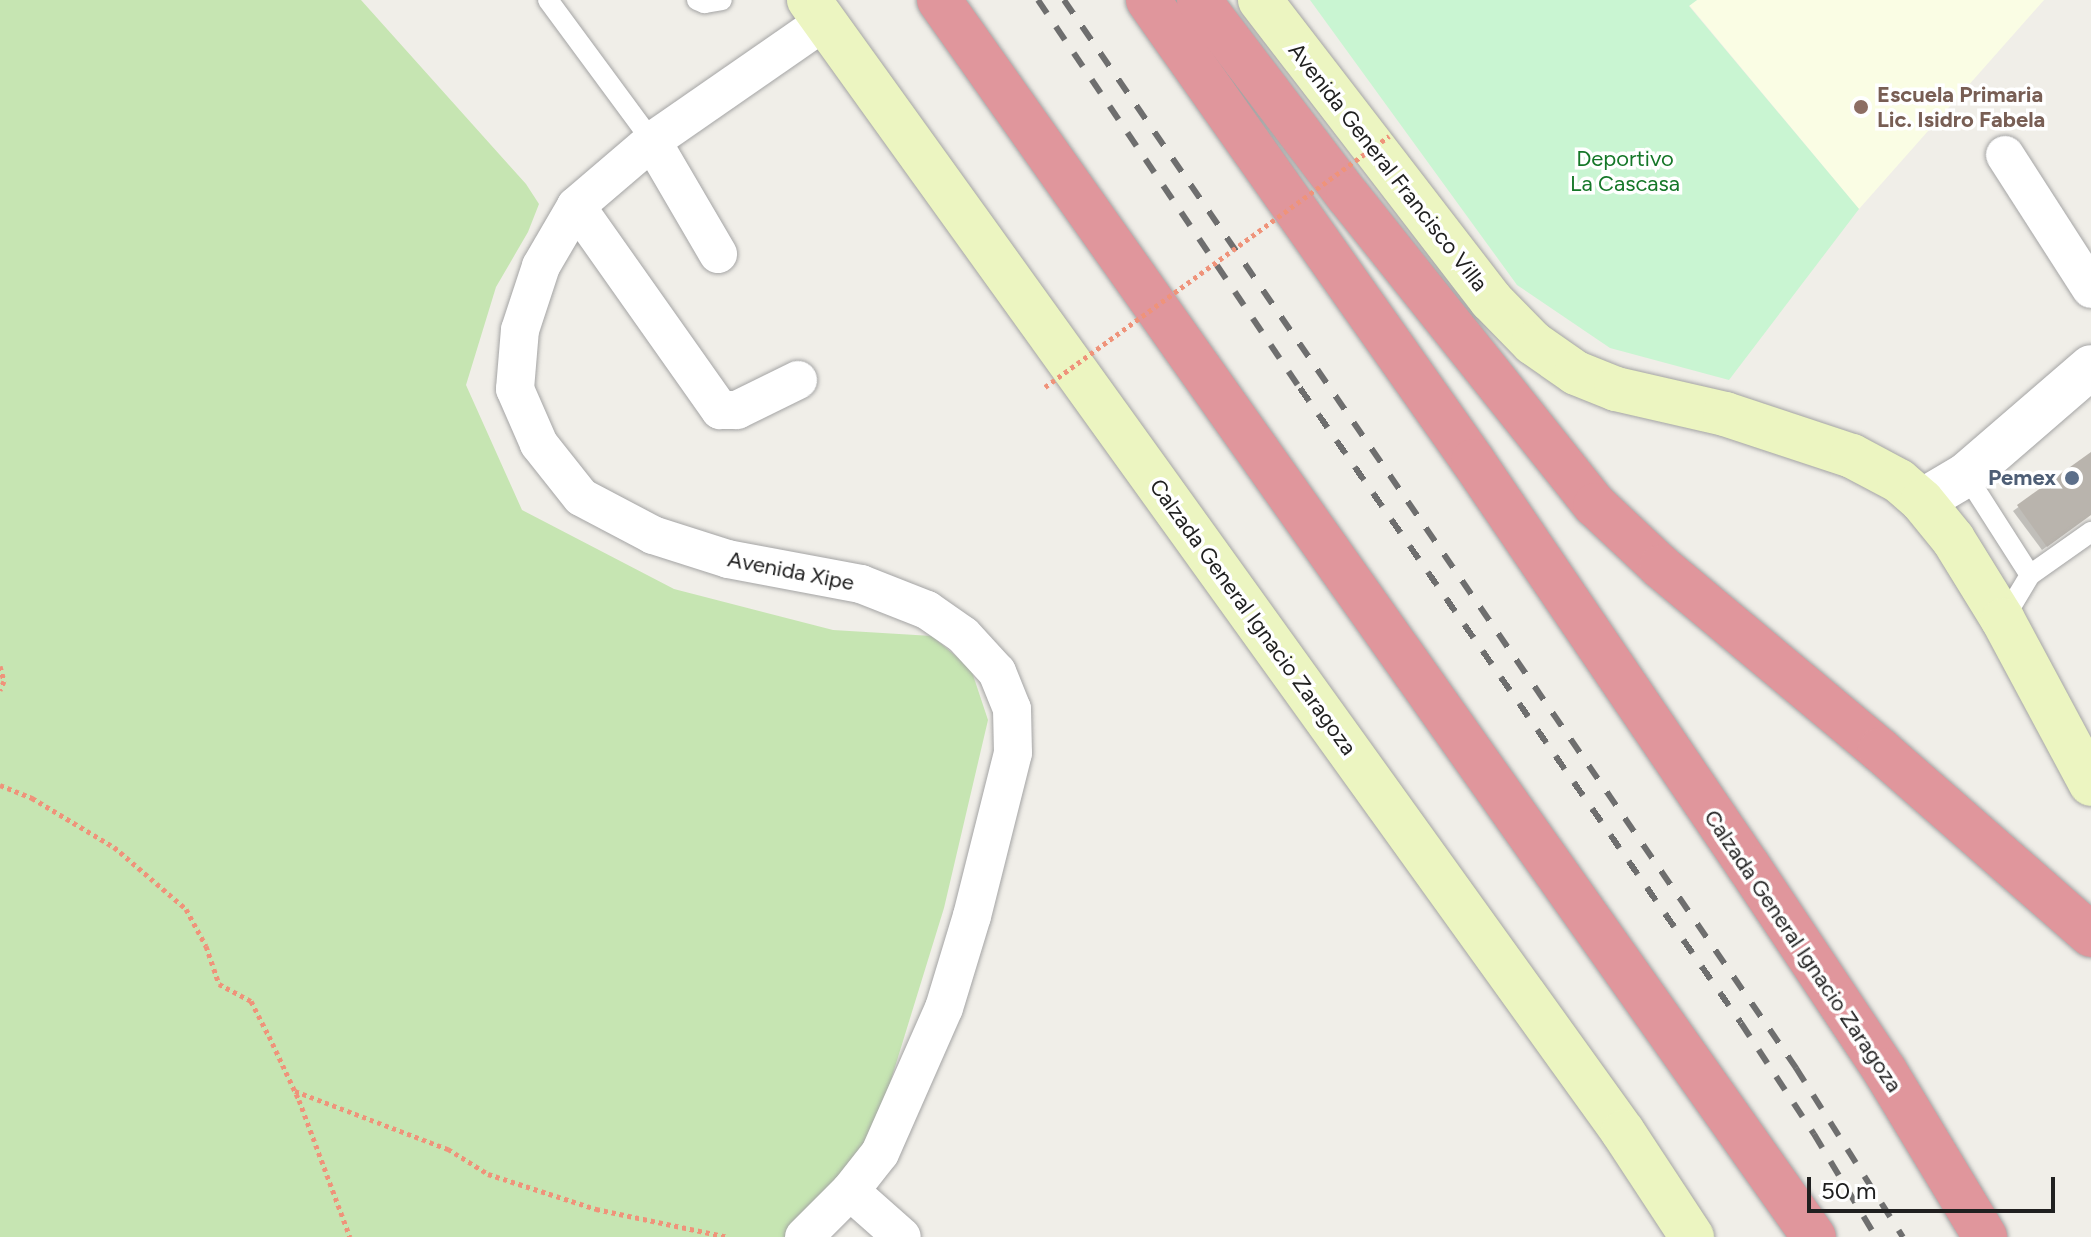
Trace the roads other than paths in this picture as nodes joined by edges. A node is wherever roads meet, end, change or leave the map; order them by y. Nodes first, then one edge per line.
1 (548, 0) edge
2 (697, 0) edge
3 (722, 0) edge
4 (939, 0) edge
5 (1148, 0) edge
6 (1199, 0) edge
7 (1265, 6) edge
8 (816, 11) edge
9 (652, 141) junction
10 (2005, 155) dead end
11 (576, 206) junction
12 (2079, 236) edge
13 (718, 254) dead end
14 (2091, 289) edge
15 (2091, 367) edge
16 (798, 380) dead end
17 (1966, 475) junction
18 (1569, 476) junction
19 (1922, 501) junction
20 (2091, 532) edge
21 (2030, 575) junction
22 (2003, 620) junction
23 (2091, 784) edge
24 (2091, 935) edge
25 (850, 1191) junction
26 (804, 1237) edge
27 (902, 1237) edge
28 (1692, 1237) edge
29 (1814, 1237) edge
30 (1985, 1237) edge

1 - 9 lane
2 - 3 lane
4 - 29 highway
5 - 30 highway, Calzada General Ignacio Zaragoza
6 - 18 highway
7 - 18 main road
7 - 19 main road, Avenida General Francisco Villa
8 - 9 street, Avenida Xipe
8 - 28 main road, Calzada General Ignacio Zaragoza
9 - 11 street, Avenida Xipe
9 - 13 street
10 - 12 street
11 - 16 street
11 - 25 street, Avenida Xipe
12 - 14 street
15 - 17 street
17 - 19 street
17 - 21 lane
18 - 24 highway
19 - 22 main road
20 - 21 lane
21 - 22 lane
22 - 23 main road
25 - 26 street, Avenida Xipe
25 - 27 street

